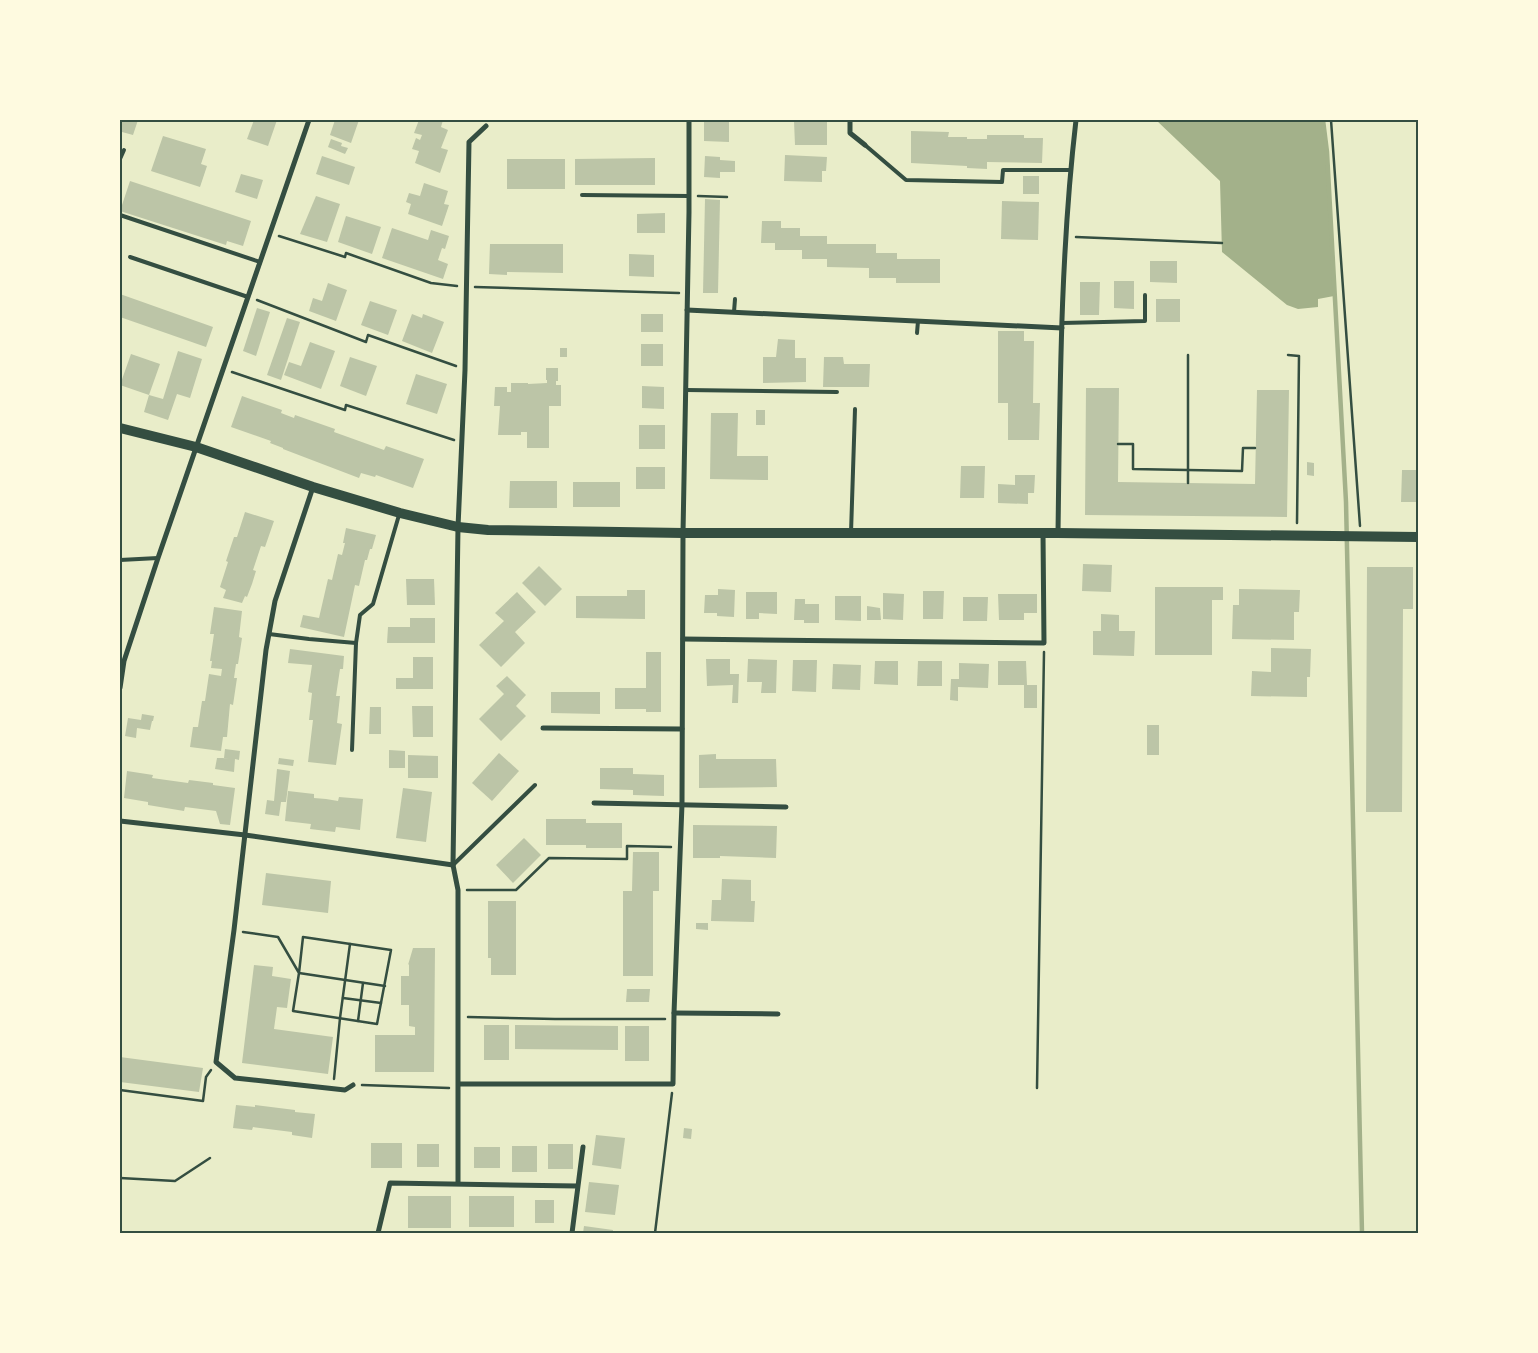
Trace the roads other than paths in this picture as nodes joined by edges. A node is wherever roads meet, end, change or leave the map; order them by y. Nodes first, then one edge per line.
1 (310, 120) edge
2 (689, 120) edge
3 (850, 120) edge
4 (1076, 120) edge
5 (486, 126) dead end
6 (865, 145) joint
7 (124, 150) dead end
8 (120, 160) edge
9 (1070, 170) junction
10 (582, 195) dead end
11 (689, 196) junction
12 (120, 215) edge
13 (130, 257) dead end
14 (260, 262) junction
15 (1145, 295) dead end
16 (248, 297) junction
17 (735, 299) dead end
18 (687, 310) junction
19 (734, 312) junction
20 (918, 321) junction
21 (1062, 325) junction
22 (917, 332) dead end
23 (686, 390) junction
24 (837, 392) dead end
25 (855, 409) dead end
26 (120, 428) edge
27 (196, 447) junction
28 (313, 487) junction
29 (400, 513) junction
30 (458, 527) junction
31 (683, 533) junction
32 (851, 533) junction
33 (1043, 533) junction
34 (1058, 533) junction
35 (1418, 537) edge
36 (158, 558) junction
37 (120, 560) edge
38 (269, 634) junction
39 (683, 639) junction
40 (356, 644) junction
41 (122, 661) edge
42 (120, 688) edge
43 (543, 728) dead end
44 (682, 730) junction
45 (352, 750) dead end
46 (535, 785) dead end
47 (594, 803) dead end
48 (682, 804) junction
49 (786, 807) dead end
50 (120, 822) edge
51 (245, 835) junction
52 (452, 865) junction
53 (674, 1013) junction
54 (778, 1014) dead end
55 (353, 1085) road end
56 (459, 1087) junction
57 (583, 1147) dead end
58 (458, 1183) junction
59 (578, 1186) junction
60 (378, 1233) edge
61 (572, 1233) edge

1 - 14 street
2 - 11 street
3 - 6 street
4 - 9 street
5 - 30 street
6 - 9 lane
7 - 8 lane
9 - 21 street
10 - 11 lane
11 - 18 street
12 - 14 lane
13 - 16 lane
14 - 16 street
15 - 21 lane
16 - 27 street
17 - 19 lane
18 - 19 street
18 - 23 street
19 - 20 street
20 - 21 street
20 - 22 lane
21 - 34 street
23 - 24 lane
23 - 31 street
25 - 32 lane
26 - 27 main road
27 - 28 main road
27 - 36 street
28 - 29 main road
28 - 38 street
29 - 30 main road
29 - 40 lane
30 - 31 main road
30 - 52 street
31 - 32 main road
31 - 39 street
32 - 33 main road
33 - 34 main road
33 - 39 street
34 - 35 main road
36 - 37 lane
36 - 41 street
38 - 40 lane
38 - 51 street
39 - 44 street
40 - 45 lane
41 - 42 street
43 - 44 street
44 - 48 street
46 - 52 lane
47 - 48 street
48 - 49 street
48 - 53 street
50 - 51 street
51 - 52 street
51 - 55 street
52 - 56 street
53 - 54 street
53 - 56 street
56 - 58 street
57 - 59 street
58 - 59 street
58 - 60 street
59 - 61 street

